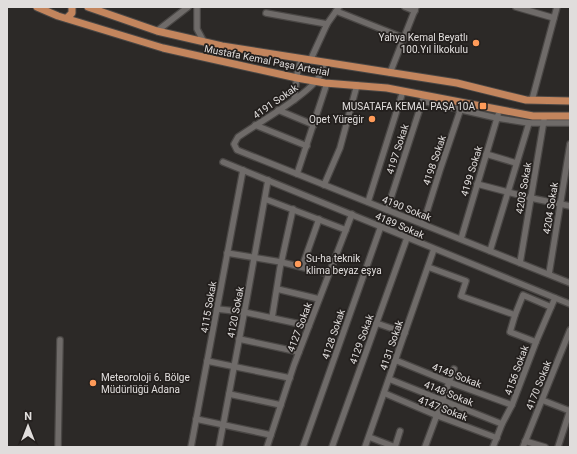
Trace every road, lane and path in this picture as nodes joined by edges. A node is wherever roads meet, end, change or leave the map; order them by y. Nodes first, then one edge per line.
1 (37, 7) edge
2 (56, 7) edge
3 (72, 7) edge
4 (88, 7) edge
5 (188, 7) edge
6 (197, 7) edge
7 (405, 7) edge
8 (518, 7) edge
9 (557, 7) edge
10 (337, 9) edge
11 (415, 9) edge
12 (266, 12) dead end
13 (58, 16) junction
14 (67, 18) junction
15 (554, 18) junction
16 (327, 24) junction
17 (157, 31) junction
18 (404, 38) junction
19 (204, 43) junction
20 (302, 60) junction
21 (310, 61) junction
22 (324, 63) junction
23 (390, 72) junction
24 (297, 78) junction
25 (316, 81) junction
26 (327, 83) junction
27 (357, 85) junction
28 (403, 91) junction
29 (424, 98) junction
30 (294, 100) junction
31 (532, 100) junction
32 (570, 101) edge
33 (464, 102) junction
34 (499, 109) junction
35 (278, 110) junction
36 (461, 110) junction
37 (570, 116) edge
38 (497, 118) junction
39 (544, 119) junction
40 (529, 123) junction
41 (570, 123) edge
42 (255, 125) junction
43 (314, 125) junction
44 (570, 144) edge
45 (307, 146) junction
46 (237, 150) joint
47 (486, 154) junction
48 (223, 162) dead end
49 (516, 163) junction
50 (243, 170) junction
51 (297, 174) junction
52 (268, 180) junction
53 (477, 184) junction
54 (324, 185) junction
55 (507, 192) junction
56 (531, 198) junction
57 (265, 199) junction
58 (368, 202) junction
59 (560, 204) junction
60 (570, 206) edge
61 (293, 209) junction
62 (387, 210) junction
63 (352, 214) junction
64 (319, 219) junction
65 (423, 224) junction
66 (381, 226) junction
67 (346, 230) junction
68 (407, 238) junction
69 (461, 239) junction
70 (434, 249) junction
71 (490, 251) junction
72 (227, 253) junction
73 (254, 258) junction
74 (281, 262) junction
75 (520, 263) junction
76 (302, 267) junction
77 (428, 268) junction
78 (329, 274) junction
79 (549, 274) junction
80 (570, 283) edge
81 (277, 289) junction
82 (555, 298) junction
83 (319, 299) junction
84 (570, 304) edge
85 (551, 306) junction
86 (217, 308) junction
87 (244, 312) junction
88 (515, 315) junction
89 (272, 318) junction
90 (376, 323) junction
91 (309, 326) junction
92 (570, 330) edge
93 (405, 333) junction
94 (239, 339) junction
95 (60, 340) dead end
96 (536, 342) junction
97 (299, 352) junction
98 (395, 360) junction
99 (207, 361) junction
100 (234, 366) junction
101 (454, 369) dead end
102 (290, 378) junction
103 (389, 378) junction
104 (449, 382) junction
105 (384, 393) junction
106 (229, 394) junction
107 (542, 400) junction
108 (443, 401) junction
109 (281, 405) junction
110 (512, 405) junction
111 (570, 410) edge
112 (438, 416) junction
113 (196, 419) junction
114 (223, 424) junction
115 (502, 424) junction
116 (400, 431) dead end
117 (271, 435) junction
118 (369, 437) junction
119 (497, 438) junction
120 (526, 441) junction
121 (58, 447) edge
122 (191, 447) edge
123 (219, 447) edge
124 (267, 447) edge
125 (303, 447) edge
126 (332, 447) edge
127 (365, 447) edge
128 (395, 447) edge
129 (426, 447) edge
130 (493, 447) edge
131 (523, 447) edge
132 (544, 447) edge
133 (558, 447) edge

1 - 13 main road, Mustafa Kemal Paşa Arterial
2 - 13 main road
3 - 14 main road
4 - 17 main road, Mustafa Kemal Paşa Arterial
5 - 17 street
6 - 19 street
7 - 11 street
8 - 15 street
9 - 15 street
10 - 16 street
10 - 18 street
11 - 18 street
12 - 16 street
13 - 14 main road, Mustafa Kemal Paşa Arterial
14 - 24 main road, Mustafa Kemal Paşa Arterial
15 - 31 street
16 - 21 street
17 - 19 main road, Mustafa Kemal Paşa Arterial
18 - 23 street
19 - 20 main road, Mustafa Kemal Paşa Arterial
20 - 21 main road, Mustafa Kemal Paşa Arterial
20 - 24 street
21 - 22 main road, Mustafa Kemal Paşa Arterial
22 - 23 main road, Mustafa Kemal Paşa Arterial
22 - 25 street, 4191 Sokak
23 - 31 main road, Mustafa Kemal Paşa Arterial
24 - 25 main road, Mustafa Kemal Paşa Arterial
24 - 30 street
25 - 26 main road, Mustafa Kemal Paşa Arterial
25 - 30 street, 4191 Sokak
26 - 27 main road, Mustafa Kemal Paşa Arterial
26 - 43 street
27 - 28 main road, Mustafa Kemal Paşa Arterial
27 - 54 street
28 - 29 main road, Mustafa Kemal Paşa Arterial
28 - 58 street
29 - 33 main road, Mustafa Kemal Paşa Arterial
29 - 36 street
29 - 62 street, 4197 Sokak
30 - 35 street, 4191 Sokak
31 - 32 main road, Mustafa Kemal Paşa Arterial
33 - 34 main road, Mustafa Kemal Paşa Arterial
33 - 36 street, 4198 Sokak
34 - 38 street, 4199 Sokak
34 - 39 main road, Mustafa Kemal Paşa Arterial
35 - 42 street, 4191 Sokak
35 - 43 street
36 - 38 street
36 - 65 street, 4198 Sokak
37 - 39 main road, Mustafa Kemal Paşa Arterial
38 - 40 street
38 - 47 street, 4199 Sokak
39 - 40 street
39 - 41 street
39 - 56 street, 4203 Sokak
40 - 49 street
42 - 45 street
42 - 46 street, 4191 Sokak
43 - 45 street
44 - 59 street, 4204 Sokak
45 - 51 street
46 - 51 street, 4190 Sokak
47 - 49 street
47 - 53 street, 4199 Sokak
48 - 50 street, 4189 Sokak
49 - 55 street
50 - 52 street, 4189 Sokak
50 - 72 street, 4115 Sokak
51 - 54 street, 4190 Sokak
52 - 57 street, 4120 Sokak
52 - 63 street, 4189 Sokak
53 - 55 street
53 - 69 street, 4199 Sokak
54 - 58 street, 4190 Sokak
55 - 56 street
55 - 71 street
56 - 59 street
56 - 75 street, 4203 Sokak
57 - 61 street
57 - 73 street, 4120 Sokak
58 - 62 street, 4190 Sokak
59 - 60 street
59 - 79 street, 4204 Sokak
61 - 64 street
61 - 74 street
62 - 65 street, 4190 Sokak
63 - 66 street, 4189 Sokak
63 - 67 street, 4127 Sokak
64 - 67 street
64 - 76 street
65 - 69 street, 4190 Sokak
66 - 68 street, 4189 Sokak
66 - 125 street, 4128 Sokak
67 - 78 street, 4127 Sokak
68 - 70 street, 4189 Sokak
68 - 90 street, 4129 Sokak
69 - 71 street, 4190 Sokak
70 - 77 street, 4131 Sokak
70 - 82 street, 4189 Sokak
71 - 75 street, 4190 Sokak
72 - 73 street
72 - 86 street, 4115 Sokak
73 - 74 street
73 - 87 street, 4120 Sokak
74 - 76 street
74 - 81 street
75 - 79 street, 4190 Sokak
76 - 78 street
77 - 88 street
77 - 93 street, 4131 Sokak
78 - 83 street, 4127 Sokak
79 - 80 street, 4190 Sokak
81 - 83 street
81 - 89 street
82 - 84 street, 4189 Sokak
82 - 85 street, 4156 Sokak
83 - 91 street, 4127 Sokak
85 - 88 street
85 - 96 street, 4156 Sokak
86 - 87 street
86 - 99 street, 4115 Sokak
87 - 89 street
87 - 94 street, 4120 Sokak
88 - 96 street
89 - 91 street
90 - 93 street
90 - 126 street, 4129 Sokak
91 - 97 street, 4127 Sokak
92 - 107 street, 4170 Sokak
93 - 98 street, 4131 Sokak
94 - 97 street
94 - 100 street, 4120 Sokak
95 - 121 street
96 - 110 street, 4156 Sokak
97 - 102 street, 4127 Sokak
98 - 103 street, 4131 Sokak
98 - 104 street, 4149 Sokak
99 - 100 street
99 - 113 street, 4115 Sokak
100 - 102 street
100 - 106 street, 4120 Sokak
101 - 104 street
102 - 109 street, 4127 Sokak
103 - 105 street, 4131 Sokak
103 - 108 street, 4148 Sokak
104 - 108 street
104 - 110 street, 4149 Sokak
105 - 112 street, 4147 Sokak
105 - 118 street, 4131 Sokak
106 - 109 street
106 - 114 street, 4120 Sokak
107 - 111 street
107 - 120 street, 4170 Sokak
108 - 112 street
108 - 115 street, 4148 Sokak
109 - 117 street, 4127 Sokak
110 - 115 street, 4156 Sokak
111 - 133 street
112 - 119 street, 4147 Sokak
112 - 129 street
113 - 114 street
113 - 122 street, 4115 Sokak
114 - 117 street
114 - 123 street, 4120 Sokak
115 - 119 street, 4156 Sokak
116 - 128 street
117 - 124 street, 4127 Sokak
118 - 127 street, 4131 Sokak
118 - 128 street
119 - 130 street, 4156 Sokak
120 - 131 street, 4170 Sokak
120 - 132 street

